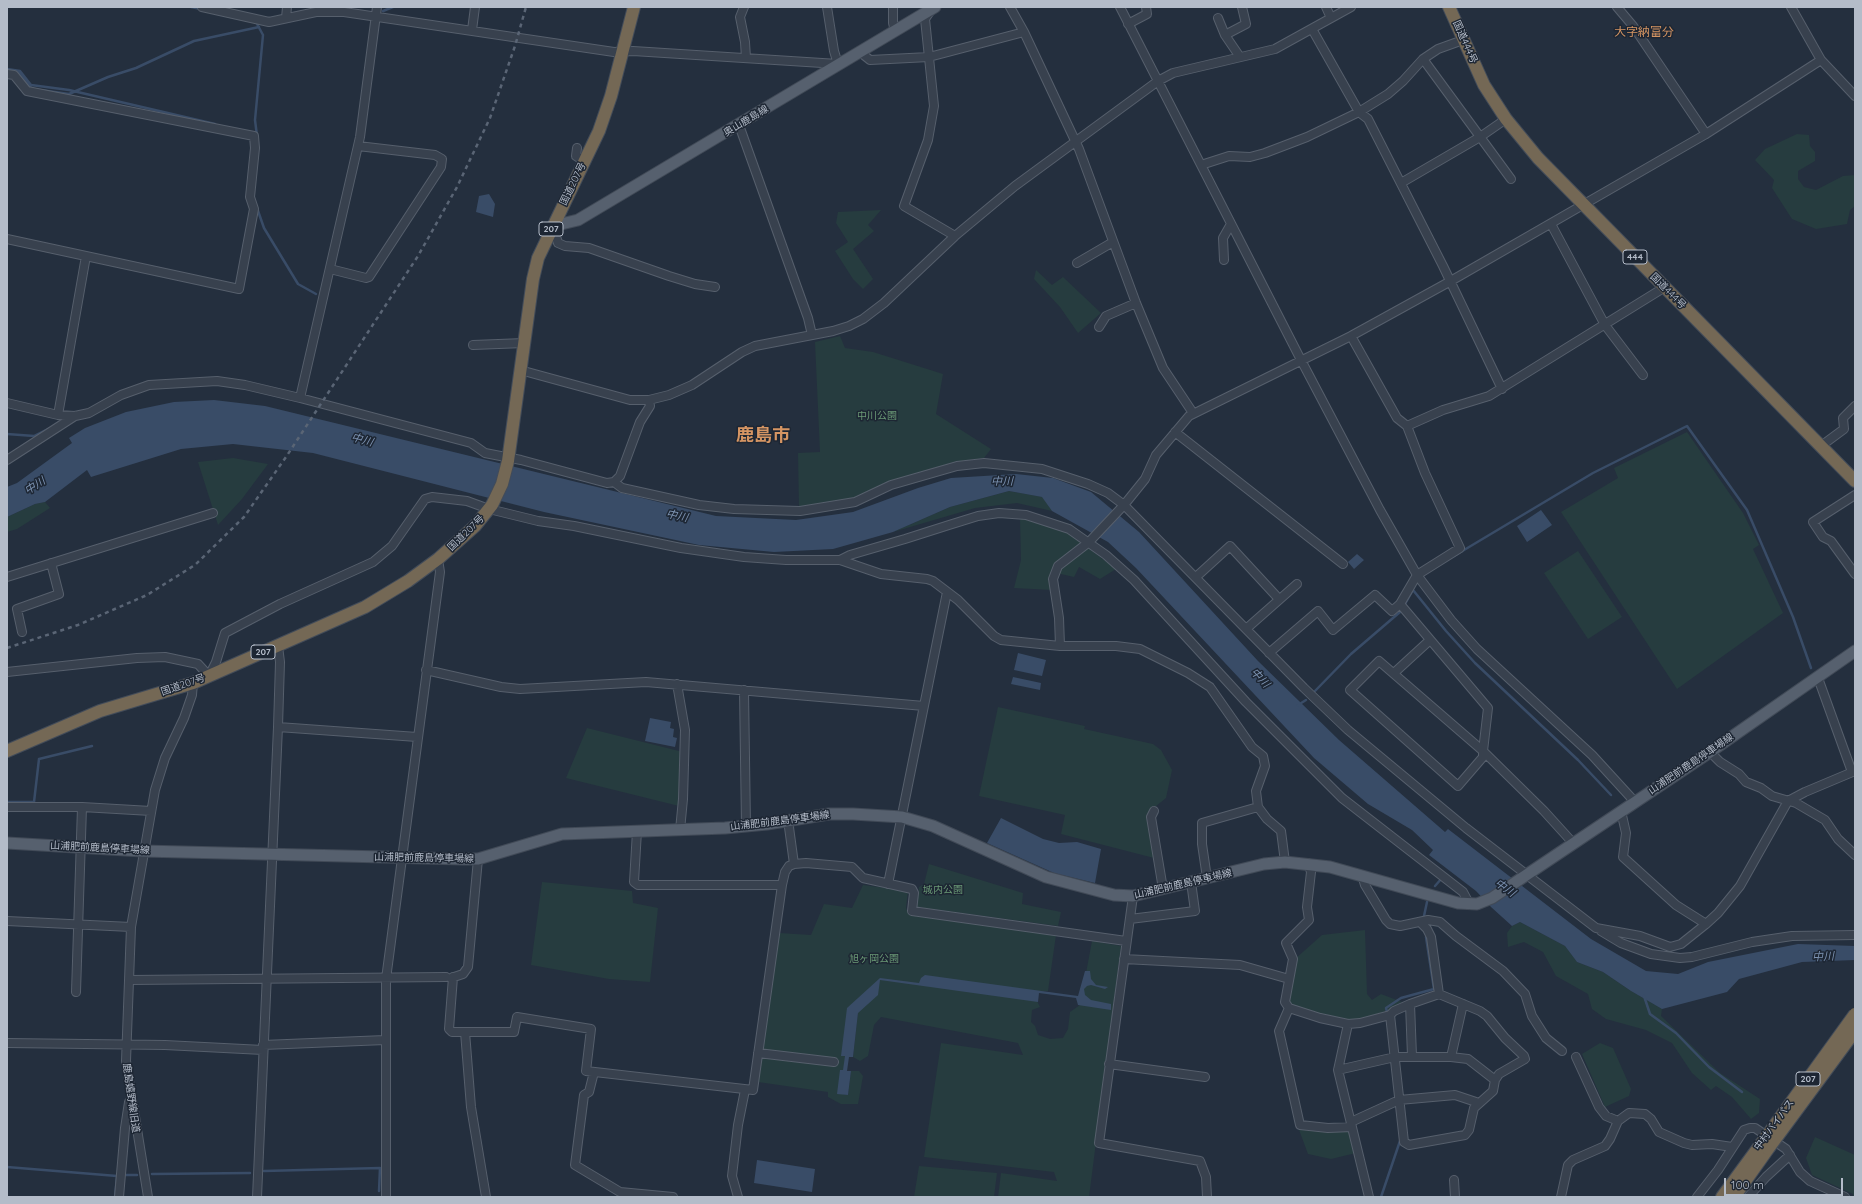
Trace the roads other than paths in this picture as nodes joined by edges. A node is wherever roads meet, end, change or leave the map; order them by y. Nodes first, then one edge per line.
1 (202, 7) edge
2 (287, 7) edge
3 (377, 7) edge
4 (475, 7) edge
5 (634, 7) edge
6 (744, 7) edge
7 (827, 7) edge
8 (893, 7) edge
9 (1010, 7) edge
10 (1120, 7) edge
11 (1146, 7) edge
12 (1242, 7) edge
13 (1326, 7) edge
14 (1351, 7) edge
15 (1449, 7) edge
16 (1616, 7) edge
17 (1791, 7) edge
18 (932, 8) edge
19 (377, 17) junction
20 (286, 18) junction
21 (1218, 18) dead end
22 (1331, 18) junction
23 (1128, 24) junction
24 (1312, 29) junction
25 (472, 30) junction
26 (896, 30) junction
27 (1024, 32) junction
28 (1225, 35) junction
29 (1464, 40) junction
30 (622, 51) junction
31 (860, 52) junction
32 (930, 57) junction
33 (1240, 57) junction
34 (746, 58) junction
35 (1423, 59) junction
36 (1821, 60) junction
37 (838, 64) junction
38 (7, 74) edge
39 (1158, 81) junction
40 (1855, 96) edge
41 (1359, 112) junction
42 (1506, 119) junction
43 (739, 125) junction
44 (1706, 134) junction
45 (1480, 137) junction
46 (1074, 142) junction
47 (358, 146) junction
48 (577, 148) dead end
49 (584, 161) junction
50 (1201, 165) junction
51 (1512, 179) dead end
52 (1400, 183) junction
53 (1584, 206) junction
54 (1231, 224) junction
55 (1551, 224) junction
56 (552, 226) junction
57 (955, 236) junction
58 (7, 239) edge
59 (1114, 242) junction
60 (86, 256) junction
61 (1224, 260) dead end
62 (1077, 263) dead end
63 (330, 269) junction
64 (1449, 282) junction
65 (715, 287) dead end
66 (1665, 287) junction
67 (1136, 303) junction
68 (1605, 325) junction
69 (1099, 327) dead end
70 (812, 335) junction
71 (1351, 336) junction
72 (524, 343) junction
73 (473, 345) dead end
74 (1301, 360) junction
75 (520, 370) junction
76 (1643, 375) dead end
77 (1502, 389) junction
78 (300, 398) junction
79 (649, 400) junction
80 (7, 404) edge
81 (1855, 406) edge
82 (1193, 413) junction
83 (58, 414) junction
84 (75, 416) junction
85 (1407, 426) junction
86 (1176, 432) junction
87 (1821, 446) junction
88 (509, 459) junction
89 (7, 460) edge
90 (1855, 481) edge
91 (614, 482) junction
92 (1855, 495) edge
93 (1124, 505) junction
94 (491, 507) junction
95 (213, 513) dead end
96 (1089, 542) junction
97 (438, 559) junction
98 (840, 560) junction
99 (1343, 564) dead end
100 (52, 567) junction
101 (1855, 574) edge
102 (1417, 575) junction
103 (7, 577) edge
104 (1196, 577) junction
105 (1296, 584) dead end
106 (947, 592) junction
107 (1279, 599) junction
108 (1400, 604) junction
109 (1246, 629) junction
110 (22, 632) dead end
111 (1430, 640) junction
112 (278, 646) junction
113 (1060, 646) junction
114 (1855, 651) edge
115 (1269, 653) junction
116 (426, 670) junction
117 (7, 672) edge
118 (1394, 673) junction
119 (209, 676) junction
120 (1818, 678) junction
121 (193, 683) junction
122 (677, 684) junction
123 (744, 690) junction
124 (924, 706) junction
125 (278, 727) junction
126 (417, 737) junction
127 (7, 751) edge
128 (1483, 751) junction
129 (1710, 752) junction
130 (1854, 772) edge
131 (1788, 801) junction
132 (1634, 802) junction
133 (7, 807) edge
134 (82, 807) junction
135 (1258, 807) junction
136 (151, 811) junction
137 (1154, 811) dead end
138 (1621, 811) junction
139 (902, 817) junction
140 (788, 820) junction
141 (746, 826) junction
142 (680, 830) junction
143 (637, 831) junction
144 (7, 844) edge
145 (1573, 844) junction
146 (81, 847) junction
147 (143, 851) junction
148 (272, 854) junction
149 (1855, 855) edge
150 (403, 858) junction
151 (478, 859) junction
152 (1285, 862) junction
153 (794, 864) junction
154 (1308, 864) junction
155 (1362, 875) junction
156 (1526, 875) junction
157 (1206, 878) junction
158 (1191, 882) junction
159 (888, 884) junction
160 (782, 886) junction
161 (1163, 889) junction
162 (1133, 896) junction
163 (1470, 904) junction
164 (1130, 919) junction
165 (7, 922) edge
166 (1420, 923) junction
167 (1706, 924) junction
168 (78, 925) junction
169 (131, 928) junction
170 (1596, 928) junction
171 (1855, 936) edge
172 (1126, 941) junction
173 (1670, 947) junction
174 (1669, 957) junction
175 (1124, 958) junction
176 (450, 977) junction
177 (386, 979) junction
178 (1289, 979) junction
179 (130, 980) junction
180 (266, 980) junction
181 (76, 992) dead end
182 (1439, 994) junction
183 (1410, 1004) junction
184 (1463, 1004) junction
185 (1290, 1008) junction
186 (1855, 1014) edge
187 (1390, 1015) junction
188 (1348, 1024) junction
189 (1855, 1031) edge
190 (465, 1032) junction
191 (385, 1040) junction
192 (7, 1043) edge
193 (127, 1045) junction
194 (263, 1047) junction
195 (1562, 1052) dead end
196 (758, 1053) junction
197 (1412, 1056) junction
198 (1395, 1057) junction
199 (1451, 1057) junction
200 (1576, 1057) dead end
201 (834, 1062) dead end
202 (1109, 1064) junction
203 (1338, 1070) junction
204 (594, 1072) junction
205 (1205, 1077) dead end
206 (1495, 1080) junction
207 (745, 1090) junction
208 (130, 1096) junction
209 (1399, 1100) junction
210 (1479, 1103) junction
211 (1618, 1121) junction
212 (1352, 1125) junction
213 (1764, 1146) junction
214 (1732, 1147) junction
215 (1790, 1155) junction
216 (1454, 1180) dead end
217 (1752, 1195) edge
218 (119, 1197) edge
219 (148, 1197) edge
220 (257, 1197) edge
221 (386, 1197) edge
222 (486, 1197) edge
223 (673, 1197) edge
224 (738, 1197) edge
225 (1207, 1197) edge
226 (1369, 1197) edge
227 (1455, 1197) edge
228 (1561, 1197) edge
229 (1697, 1197) edge
230 (1722, 1197) edge
231 (1734, 1197) edge
232 (1845, 1197) edge

1 - 20 street
2 - 20 street
3 - 19 street
4 - 25 street
5 - 30 highway, 国道207号 / 207
6 - 34 street
7 - 37 street
8 - 26 street
9 - 27 street
10 - 23 street
11 - 23 street
12 - 28 street
13 - 22 street
14 - 22 street
15 - 29 highway, 国道444号 / 444
16 - 44 street
17 - 36 street
18 - 26 main road, 奥山鹿島線
18 - 32 street
19 - 20 street
19 - 25 street
19 - 47 street
21 - 28 street
22 - 24 street
23 - 39 street
24 - 33 street
24 - 41 street
25 - 30 street
26 - 31 main road, 奥山鹿島線
27 - 32 street
27 - 46 street
28 - 33 street
29 - 35 street
29 - 42 highway, 国道444号 / 444
30 - 34 street
30 - 49 highway, 国道207号 / 207
31 - 32 street
31 - 37 main road, 奥山鹿島線
32 - 57 street
33 - 39 street
34 - 37 street
35 - 41 street
35 - 45 street
36 - 40 street
36 - 44 street
37 - 43 main road, 奥山鹿島線
38 - 60 street
39 - 46 street
39 - 50 street
41 - 50 street
41 - 52 street
42 - 45 street
42 - 53 highway, 国道444号 / 444
43 - 56 main road, 奥山鹿島線
43 - 70 street
44 - 53 street
45 - 51 street
45 - 52 street
46 - 57 street
46 - 59 street
47 - 63 street
47 - 63 street
48 - 49 street
49 - 56 highway, 国道207号 / 207
50 - 54 street
52 - 64 street
53 - 55 street
53 - 66 highway, 国道444号 / 444
54 - 61 street
54 - 74 street
55 - 64 street
55 - 68 street
56 - 65 street
56 - 72 highway, 国道207号 / 207
57 - 70 street
58 - 60 street
59 - 62 street
59 - 67 street
60 - 83 street
63 - 78 street
64 - 71 street
64 - 77 street
66 - 68 street
66 - 87 highway, 国道444号 / 444
67 - 69 street
67 - 82 street
68 - 76 street
68 - 77 street
70 - 79 street
71 - 74 street
71 - 85 street
72 - 73 street
72 - 75 highway, 国道207号 / 207
74 - 82 street
74 - 102 street
75 - 79 street
75 - 88 highway, 国道207号 / 207
77 - 85 street
78 - 84 street
78 - 88 street
79 - 91 street
80 - 83 street
81 - 87 street
82 - 86 street
83 - 84 street
84 - 89 street
85 - 102 street
86 - 93 street
86 - 99 street
87 - 90 highway, 国道444号 / 444
88 - 91 street
88 - 94 highway, 国道207号 / 207
91 - 93 street
92 - 101 street
93 - 96 street
93 - 104 street
94 - 97 highway, 国道207号 / 207
94 - 98 street
94 - 119 street
95 - 100 street
96 - 98 street
96 - 113 street
96 - 163 street
97 - 112 highway, 国道207号 / 207
97 - 116 street
98 - 106 street
100 - 103 street
100 - 110 street
102 - 108 street
102 - 132 street
104 - 107 street
104 - 109 street
105 - 107 street
106 - 113 street
106 - 124 street
107 - 109 street
108 - 111 street
108 - 115 street
109 - 115 street
111 - 118 street
111 - 128 street
112 - 119 highway, 国道207号 / 207
112 - 125 street
113 - 135 street
114 - 120 main road, 山浦肥前鹿島停車場線
115 - 156 street
116 - 122 street
116 - 126 street
117 - 119 street
118 - 128 street
118 - 128 street
119 - 121 highway, 国道207号 / 207
120 - 129 main road, 山浦肥前鹿島停車場線
120 - 130 street
121 - 127 highway, 国道207号 / 207
121 - 136 street, 鹿島嬉野線旧道
122 - 123 street
122 - 142 street
123 - 124 street
123 - 141 street
124 - 139 street
125 - 126 street
125 - 148 street
126 - 150 street
128 - 145 street
129 - 131 street
129 - 132 main road, 山浦肥前鹿島停車場線
130 - 131 street
131 - 149 street
131 - 167 street
132 - 138 main road, 山浦肥前鹿島停車場線
133 - 134 street
134 - 136 street
134 - 146 street
135 - 152 street
135 - 157 street
136 - 147 street, 鹿島嬉野線旧道
137 - 161 street
138 - 145 main road, 山浦肥前鹿島停車場線
138 - 167 street
139 - 140 main road, 山浦肥前鹿島停車場線
139 - 159 street
139 - 162 main road, 山浦肥前鹿島停車場線
140 - 141 main road, 山浦肥前鹿島停車場線
140 - 153 street
141 - 142 main road, 山浦肥前鹿島停車場線
142 - 143 main road, 山浦肥前鹿島停車場線
143 - 151 main road, 山浦肥前鹿島停車場線
143 - 160 street
144 - 146 main road, 山浦肥前鹿島停車場線
145 - 156 main road, 山浦肥前鹿島停車場線
146 - 147 main road, 山浦肥前鹿島停車場線
146 - 168 street
147 - 148 main road, 山浦肥前鹿島停車場線
147 - 169 street, 鹿島嬉野線旧道
148 - 150 main road, 山浦肥前鹿島停車場線
148 - 180 street
150 - 151 main road, 山浦肥前鹿島停車場線
150 - 177 street
151 - 176 street
152 - 154 main road, 山浦肥前鹿島停車場線
152 - 157 main road, 山浦肥前鹿島停車場線
153 - 159 street
153 - 160 street
154 - 155 main road, 山浦肥前鹿島停車場線
154 - 178 street
155 - 163 main road, 山浦肥前鹿島停車場線
155 - 166 street
156 - 163 main road, 山浦肥前鹿島停車場線
156 - 170 street
157 - 158 main road, 山浦肥前鹿島停車場線
158 - 161 main road, 山浦肥前鹿島停車場線
158 - 164 street
159 - 172 street
160 - 196 street
161 - 162 main road, 山浦肥前鹿島停車場線
162 - 164 street
164 - 172 street
165 - 168 street
166 - 182 street
166 - 195 street
167 - 173 street
168 - 169 street
168 - 181 street
169 - 179 street, 鹿島嬉野線旧道
170 - 173 street
170 - 174 street
171 - 174 street
172 - 175 street
173 - 174 street
175 - 178 street
175 - 202 street
176 - 177 street
176 - 190 street
177 - 180 street
177 - 191 street
178 - 185 street
179 - 180 street
179 - 193 street, 鹿島嬉野線旧道
180 - 194 street
182 - 183 street
182 - 184 street
183 - 187 street
183 - 197 street
184 - 199 street
184 - 206 street
185 - 188 street
185 - 212 street
186 - 213 highway, 中村バイパス / 207, bridge
187 - 188 street
187 - 198 street
188 - 203 street
189 - 213 highway, 中村バイパス / 207, bridge
190 - 204 street
190 - 222 street
191 - 194 street
191 - 221 street
192 - 193 street
193 - 194 street
193 - 208 street, 鹿島嬉野線旧道
194 - 220 street
196 - 201 street
196 - 207 street
197 - 198 street
197 - 199 street
198 - 203 street
198 - 209 street
199 - 206 street
200 - 211 street
202 - 205 street
202 - 225 street
203 - 212 street
204 - 207 street
204 - 223 street
206 - 210 street
207 - 224 street
208 - 218 street
208 - 219 street, 鹿島嬉野線旧道
209 - 210 street
209 - 210 street
209 - 212 street
211 - 214 street
211 - 228 street
212 - 226 street
213 - 230 highway, 中村バイパス / 207
213 - 231 highway, 中村バイパス / 207
214 - 215 street
214 - 229 street
215 - 217 street
215 - 232 street
216 - 227 street

